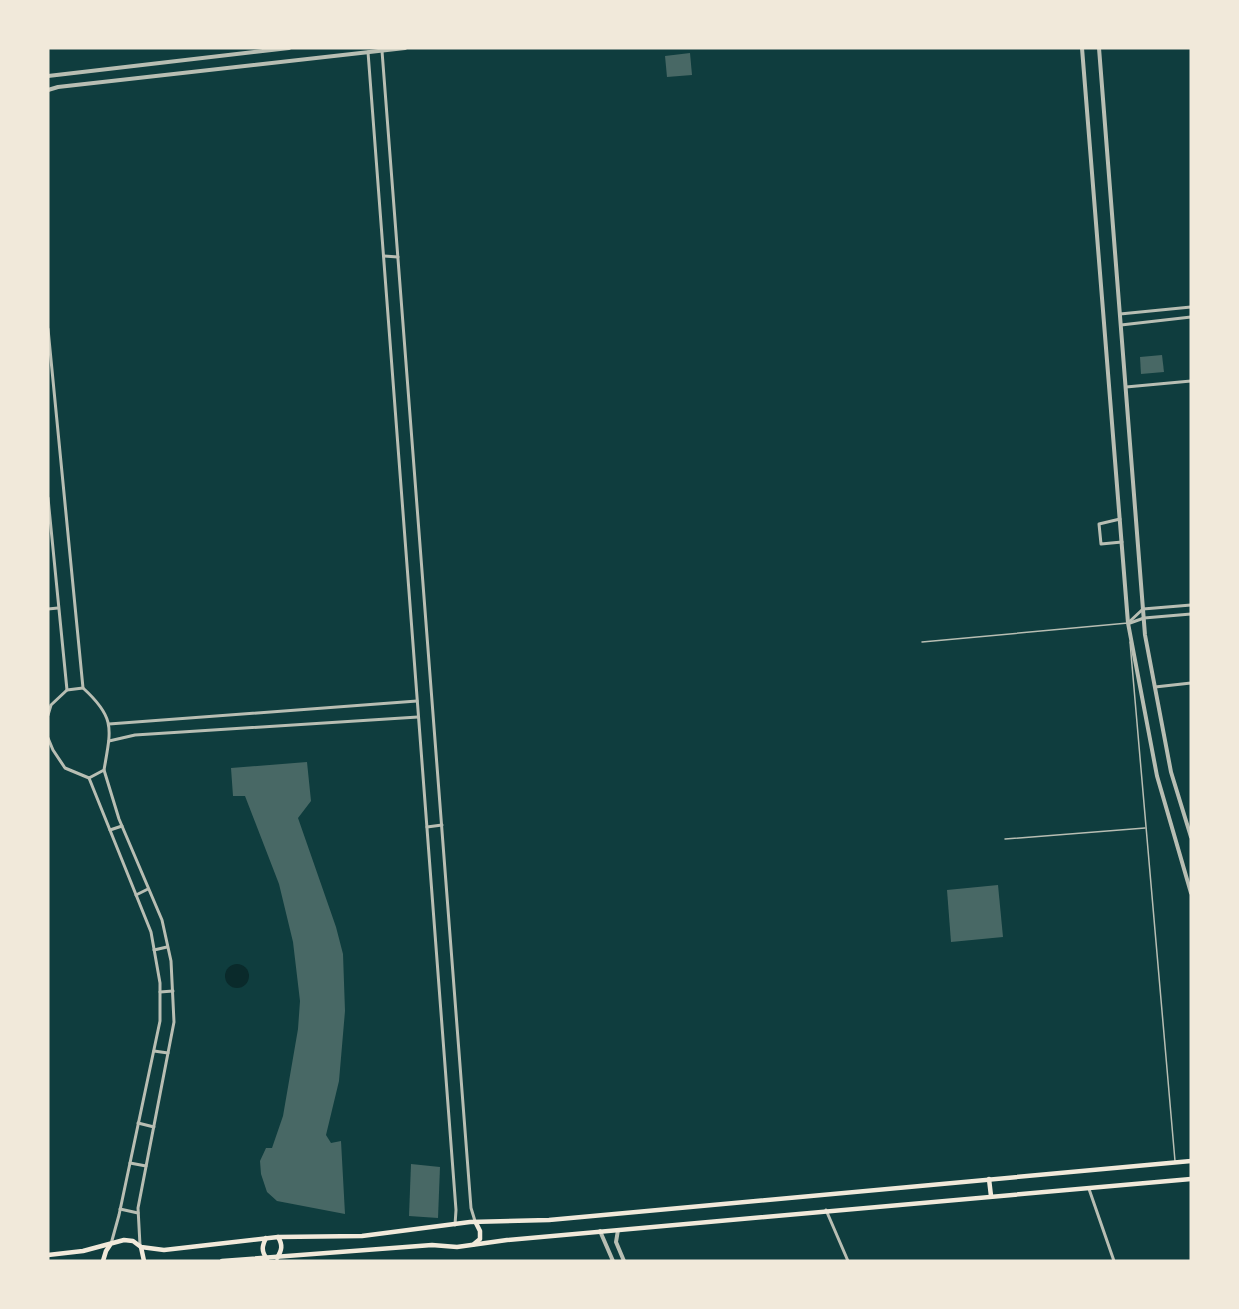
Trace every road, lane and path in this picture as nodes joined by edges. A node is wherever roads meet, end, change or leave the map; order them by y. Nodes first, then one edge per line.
1 (289, 48) edge
2 (405, 48) edge
3 (1082, 48) edge
4 (1099, 48) edge
5 (382, 51) junction
6 (368, 52) junction
7 (48, 76) edge
8 (48, 90) edge
9 (384, 256) junction
10 (398, 257) junction
11 (1191, 307) edge
12 (1120, 314) junction
13 (1191, 317) edge
14 (1121, 324) junction
15 (48, 329) edge
16 (1191, 381) edge
17 (1126, 387) junction
18 (48, 498) edge
19 (1120, 519) junction
20 (1122, 542) junction
21 (1191, 605) edge
22 (58, 608) junction
23 (48, 609) edge
24 (1143, 609) junction
25 (1191, 614) edge
26 (1144, 618) junction
27 (1128, 623) junction
28 (922, 642) dead end
29 (1191, 683) edge
30 (1155, 687) junction
31 (82, 688) junction
32 (66, 690) junction
33 (417, 701) junction
34 (49, 706) edge
35 (48, 716) edge
36 (419, 717) junction
37 (109, 724) junction
38 (48, 738) edge
39 (109, 741) junction
40 (48, 747) edge
41 (53, 750) junction
42 (104, 770) junction
43 (89, 778) junction
44 (1189, 824) edge
45 (442, 825) junction
46 (122, 826) junction
47 (427, 827) junction
48 (1146, 828) junction
49 (110, 830) junction
50 (1191, 837) edge
51 (1005, 839) dead end
52 (148, 889) junction
53 (1191, 891) edge
54 (136, 895) junction
55 (168, 947) junction
56 (154, 950) junction
57 (172, 991) junction
58 (160, 992) junction
59 (154, 1051) junction
60 (168, 1053) junction
61 (138, 1123) junction
62 (154, 1127) junction
63 (1191, 1161) edge
64 (130, 1163) junction
65 (1175, 1163) junction
66 (146, 1166) junction
67 (989, 1179) junction
68 (1191, 1179) edge
69 (1089, 1188) junction
70 (991, 1196) junction
71 (120, 1209) junction
72 (826, 1210) junction
73 (138, 1213) junction
74 (476, 1223) junction
75 (455, 1225) junction
76 (618, 1230) junction
77 (600, 1231) junction
78 (278, 1237) junction
79 (266, 1238) junction
80 (110, 1245) junction
81 (472, 1246) junction
82 (141, 1247) junction
83 (48, 1255) edge
84 (277, 1258) junction
85 (267, 1259) junction
86 (103, 1261) edge
87 (144, 1261) edge
88 (222, 1261) edge
89 (613, 1261) edge
90 (624, 1261) edge
91 (848, 1261) edge
92 (1114, 1261) edge

1 - 7 street
2 - 5 street
3 - 19 street
4 - 12 street
5 - 6 street
5 - 10 street
6 - 8 street
6 - 9 street
9 - 10 street
9 - 33 street
10 - 45 street
11 - 12 street
12 - 14 street
13 - 14 street
14 - 17 street
15 - 31 street
16 - 17 street
17 - 24 street
18 - 22 street
19 - 20 street
19 - 20 street
20 - 27 street
21 - 24 street
22 - 23 street
22 - 32 street
24 - 26 street
24 - 27 street
25 - 26 street
26 - 27 street
26 - 30 street
27 - 28 lane
27 - 48 lane
27 - 53 street
29 - 30 street
30 - 44 street
31 - 32 street
31 - 37 street
32 - 34 street
33 - 36 street
33 - 37 street
34 - 35 street
36 - 39 street
36 - 47 street
37 - 39 street
38 - 41 street
39 - 42 street
40 - 41 street
41 - 43 street
42 - 43 street
42 - 46 street
43 - 49 street
44 - 50 street
45 - 47 street
45 - 74 street
46 - 49 street
46 - 52 street
47 - 75 street
48 - 51 lane
48 - 65 lane
49 - 54 street
52 - 54 street
52 - 55 street
54 - 56 street
55 - 56 street
55 - 57 street
56 - 58 street
57 - 58 street
57 - 60 street
58 - 59 street
59 - 60 street
59 - 61 street
60 - 62 street
61 - 62 street
61 - 64 street
62 - 66 street
63 - 65 main road
64 - 66 street
64 - 71 street
65 - 67 main road
66 - 73 street
67 - 70 main road
67 - 74 main road
68 - 69 main road
69 - 70 main road
69 - 92 street
70 - 72 main road
71 - 73 street
71 - 80 street
72 - 76 main road
72 - 91 street
73 - 82 street
74 - 75 main road
74 - 81 main road
75 - 78 main road
76 - 77 main road
76 - 90 street
77 - 81 main road
77 - 89 street
78 - 79 main road
78 - 84 main road
79 - 82 main road
79 - 85 main road
80 - 82 main road
80 - 83 main road
80 - 86 main road
81 - 84 main road
82 - 87 main road
84 - 85 main road
85 - 88 main road

